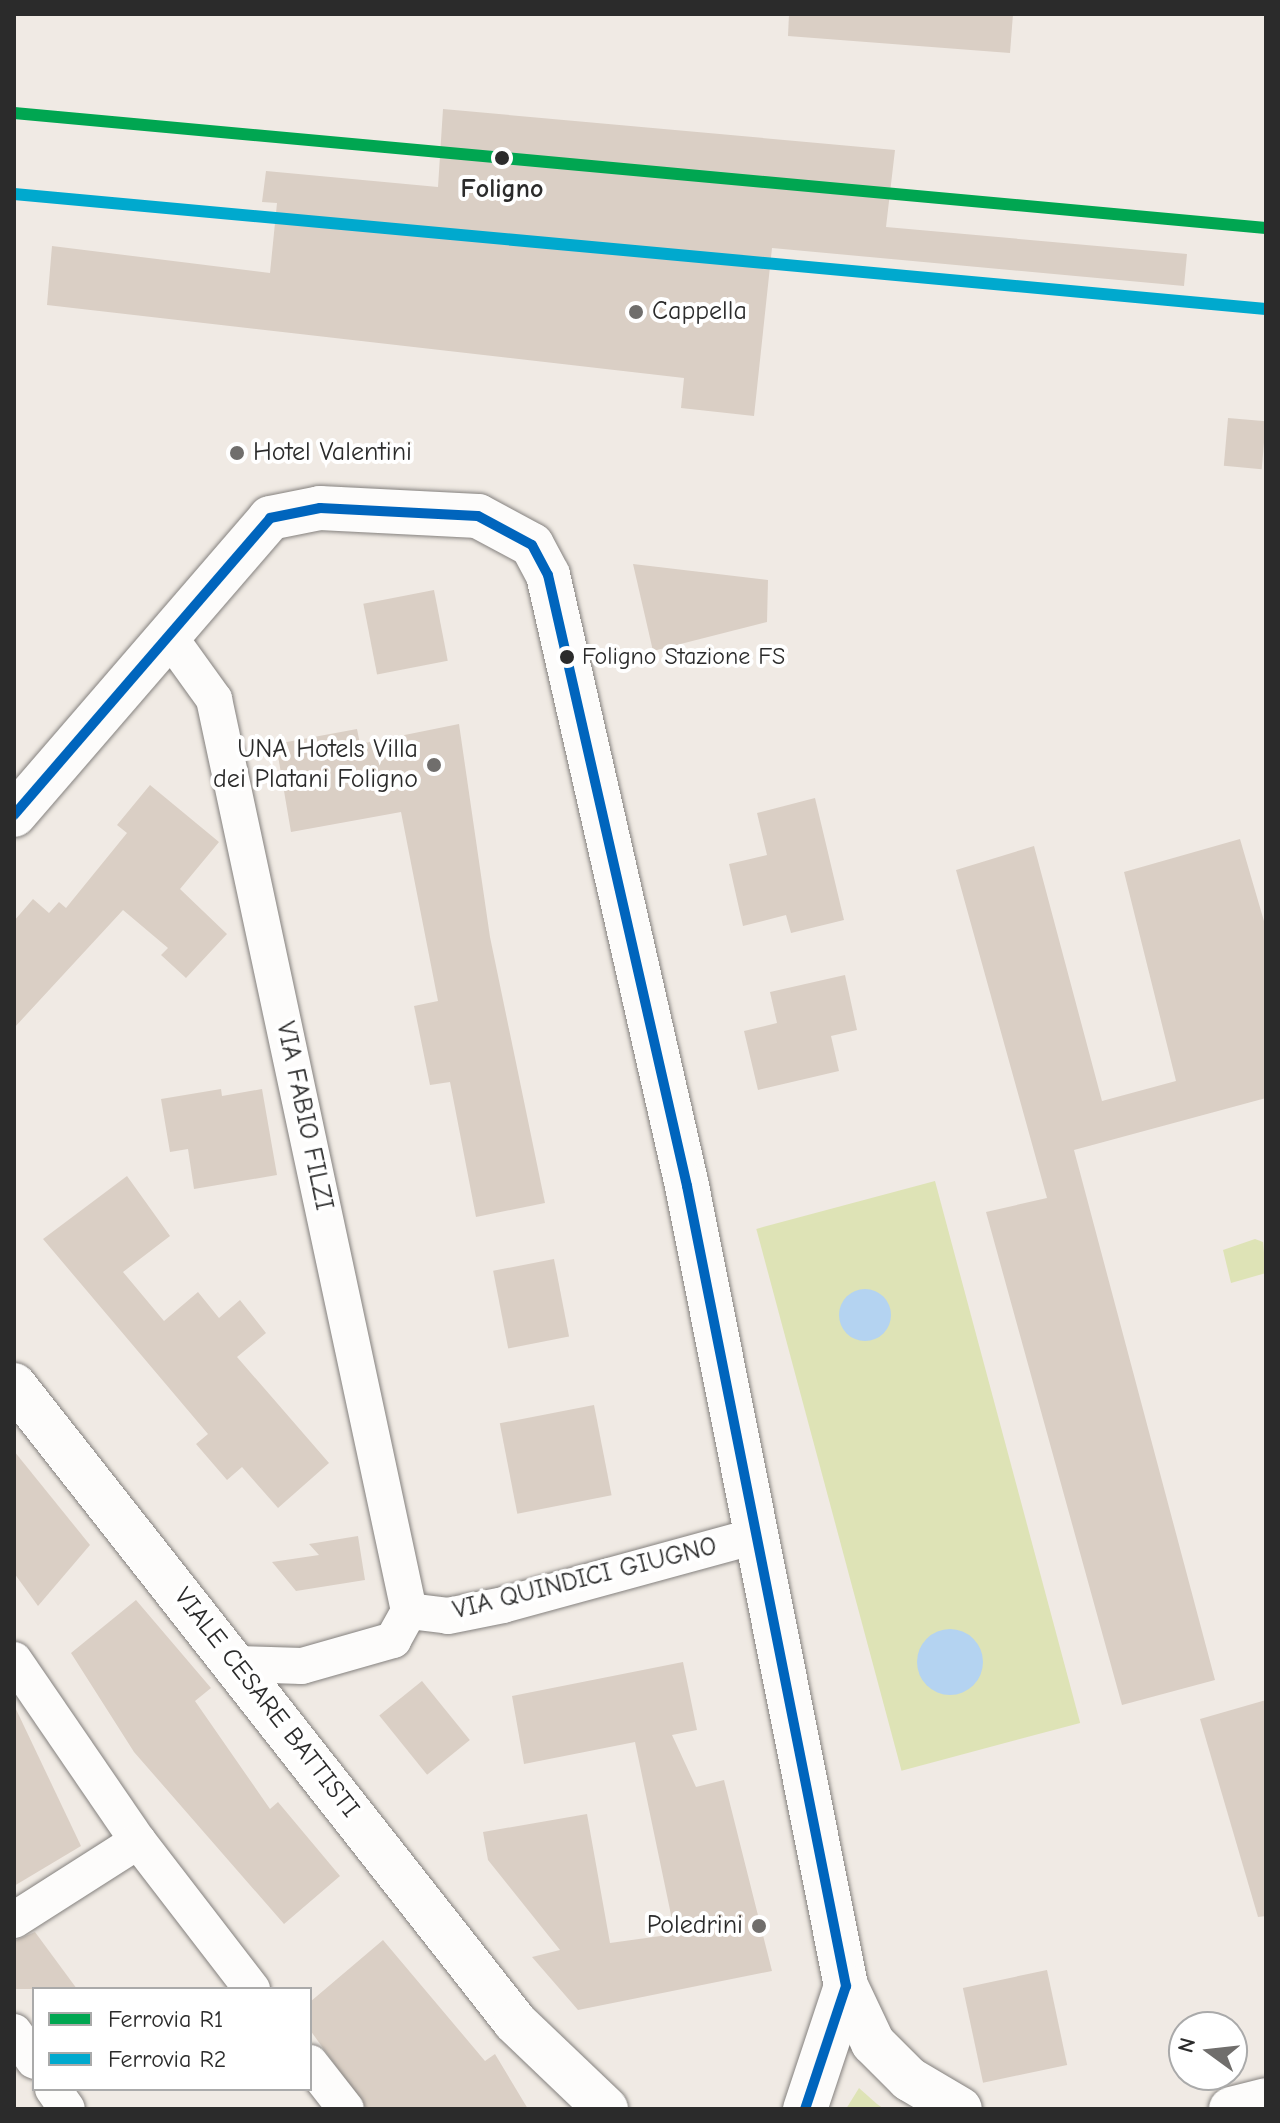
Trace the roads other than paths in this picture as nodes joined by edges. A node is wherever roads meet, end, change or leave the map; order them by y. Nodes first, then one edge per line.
1 (168, 635) junction
2 (14, 815) edge
3 (14, 1385) edge
4 (759, 1535) junction
5 (409, 1611) junction
6 (14, 1660) edge
7 (238, 1664) junction
8 (138, 1841) junction
9 (14, 1920) edge
10 (846, 1986) junction
11 (250, 1987) edge
12 (515, 2022) junction
13 (14, 2032) edge
14 (32, 2058) edge
15 (312, 2066) edge
16 (54, 2091) edge
17 (1266, 2100) edge
18 (67, 2109) edge
19 (346, 2109) edge
20 (566, 2109) edge
21 (606, 2109) edge
22 (805, 2109) edge
23 (960, 2109) edge
24 (1231, 2109) edge

1 - 2 main road
1 - 4 main road
1 - 5 street, VIA FABIO FILZI
3 - 7 main road, VIALE CESARE BATTISTI
4 - 5 street, VIA QUINDICI GIUGNO
4 - 10 main road
5 - 7 street
6 - 8 street
7 - 12 main road, VIALE CESARE BATTISTI
8 - 9 street
8 - 11 street
10 - 22 main road
10 - 23 main road
12 - 20 main road, VIALE CESARE BATTISTI
12 - 21 main road, VIALE CESARE BATTISTI
13 - 14 street
15 - 19 street
16 - 18 street
17 - 24 main road

